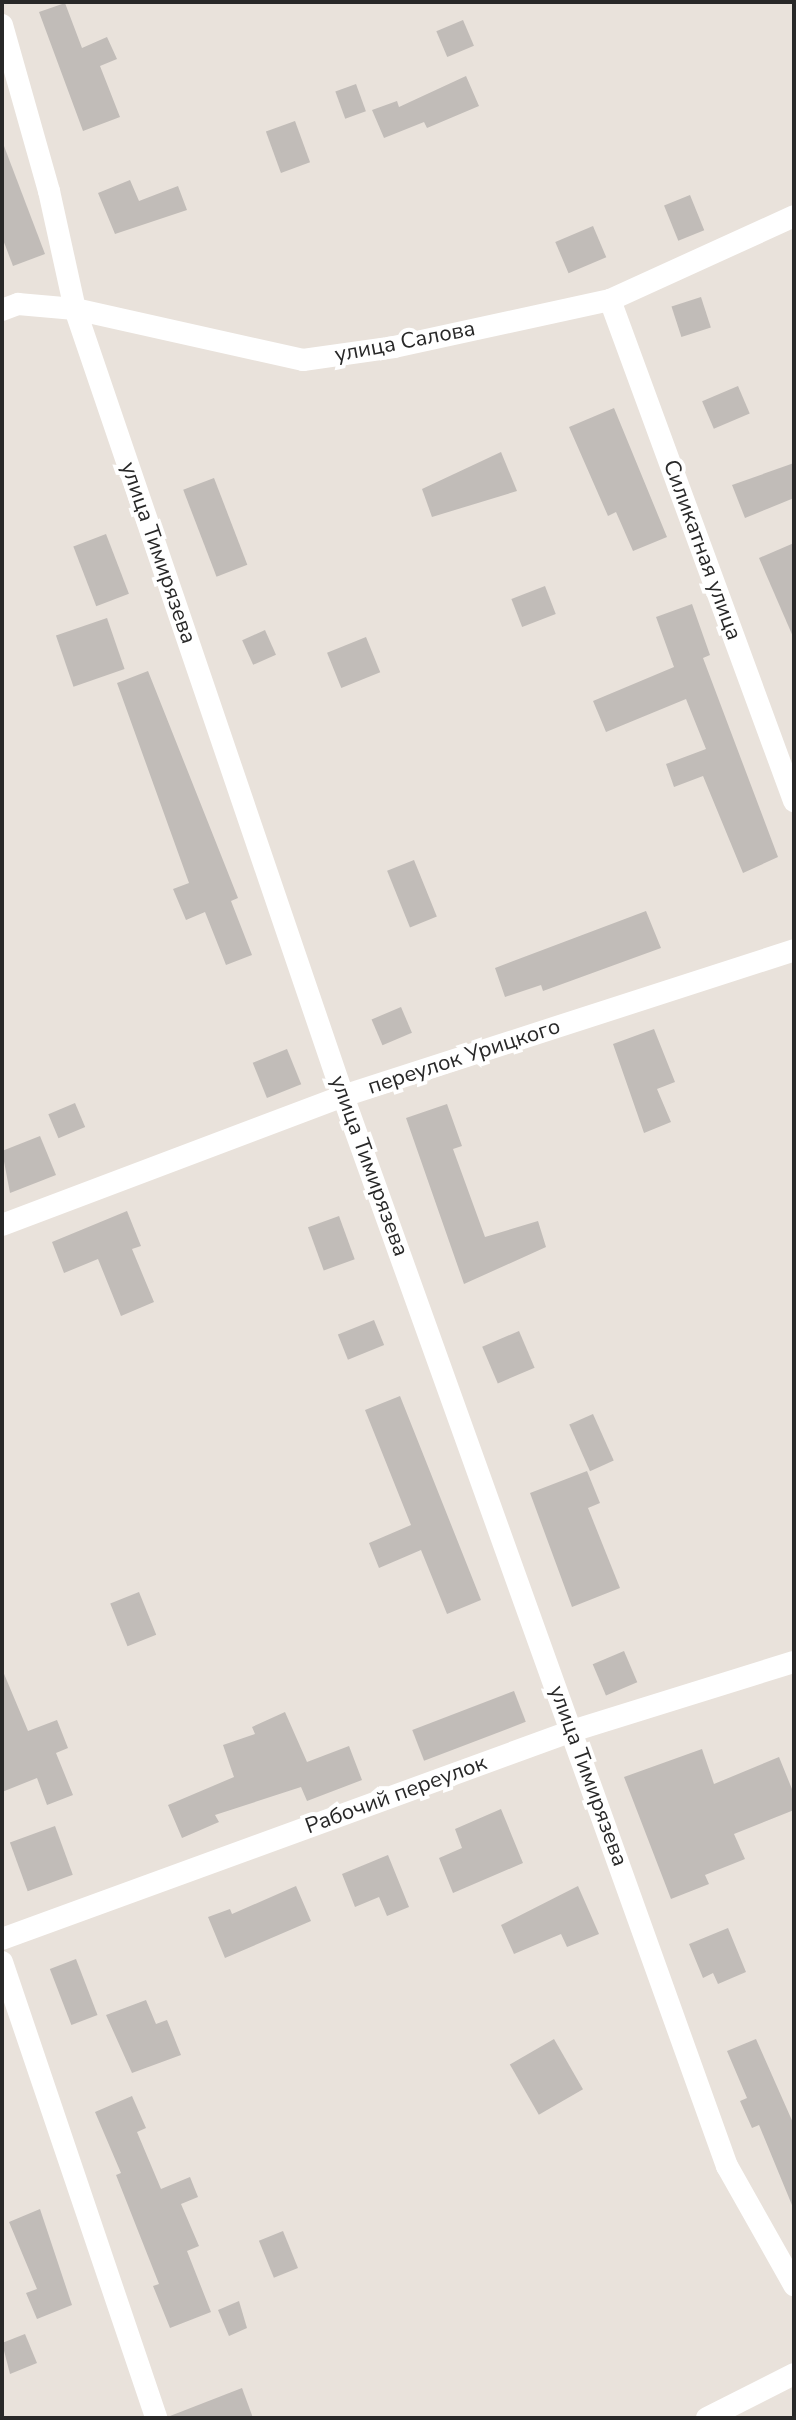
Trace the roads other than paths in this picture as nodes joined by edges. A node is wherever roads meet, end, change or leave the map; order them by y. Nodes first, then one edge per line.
1 (2, 25) edge
2 (794, 216) edge
3 (610, 300) junction
4 (75, 309) junction
5 (2, 310) edge
6 (794, 801) edge
7 (794, 950) edge
8 (343, 1096) junction
9 (2, 1225) edge
10 (794, 1662) edge
11 (572, 1731) junction
12 (2, 1939) edge
13 (2, 1962) edge
14 (794, 2285) edge
15 (794, 2374) edge
16 (156, 2418) edge
17 (707, 2418) edge

1 - 4 street, улица Тимирязева
2 - 3 street, улица Салова
3 - 4 street, улица Салова
3 - 6 street, Силикатная улица
4 - 5 street, улица Салова
4 - 8 street, улица Тимирязева
7 - 8 street, переулок Урицкого
8 - 9 street, переулок Урицкого
8 - 11 street, улица Тимирязева
10 - 11 street, Рабочий переулок
11 - 12 street, Рабочий переулок
11 - 14 street, улица Тимирязева
13 - 16 street
15 - 17 street

